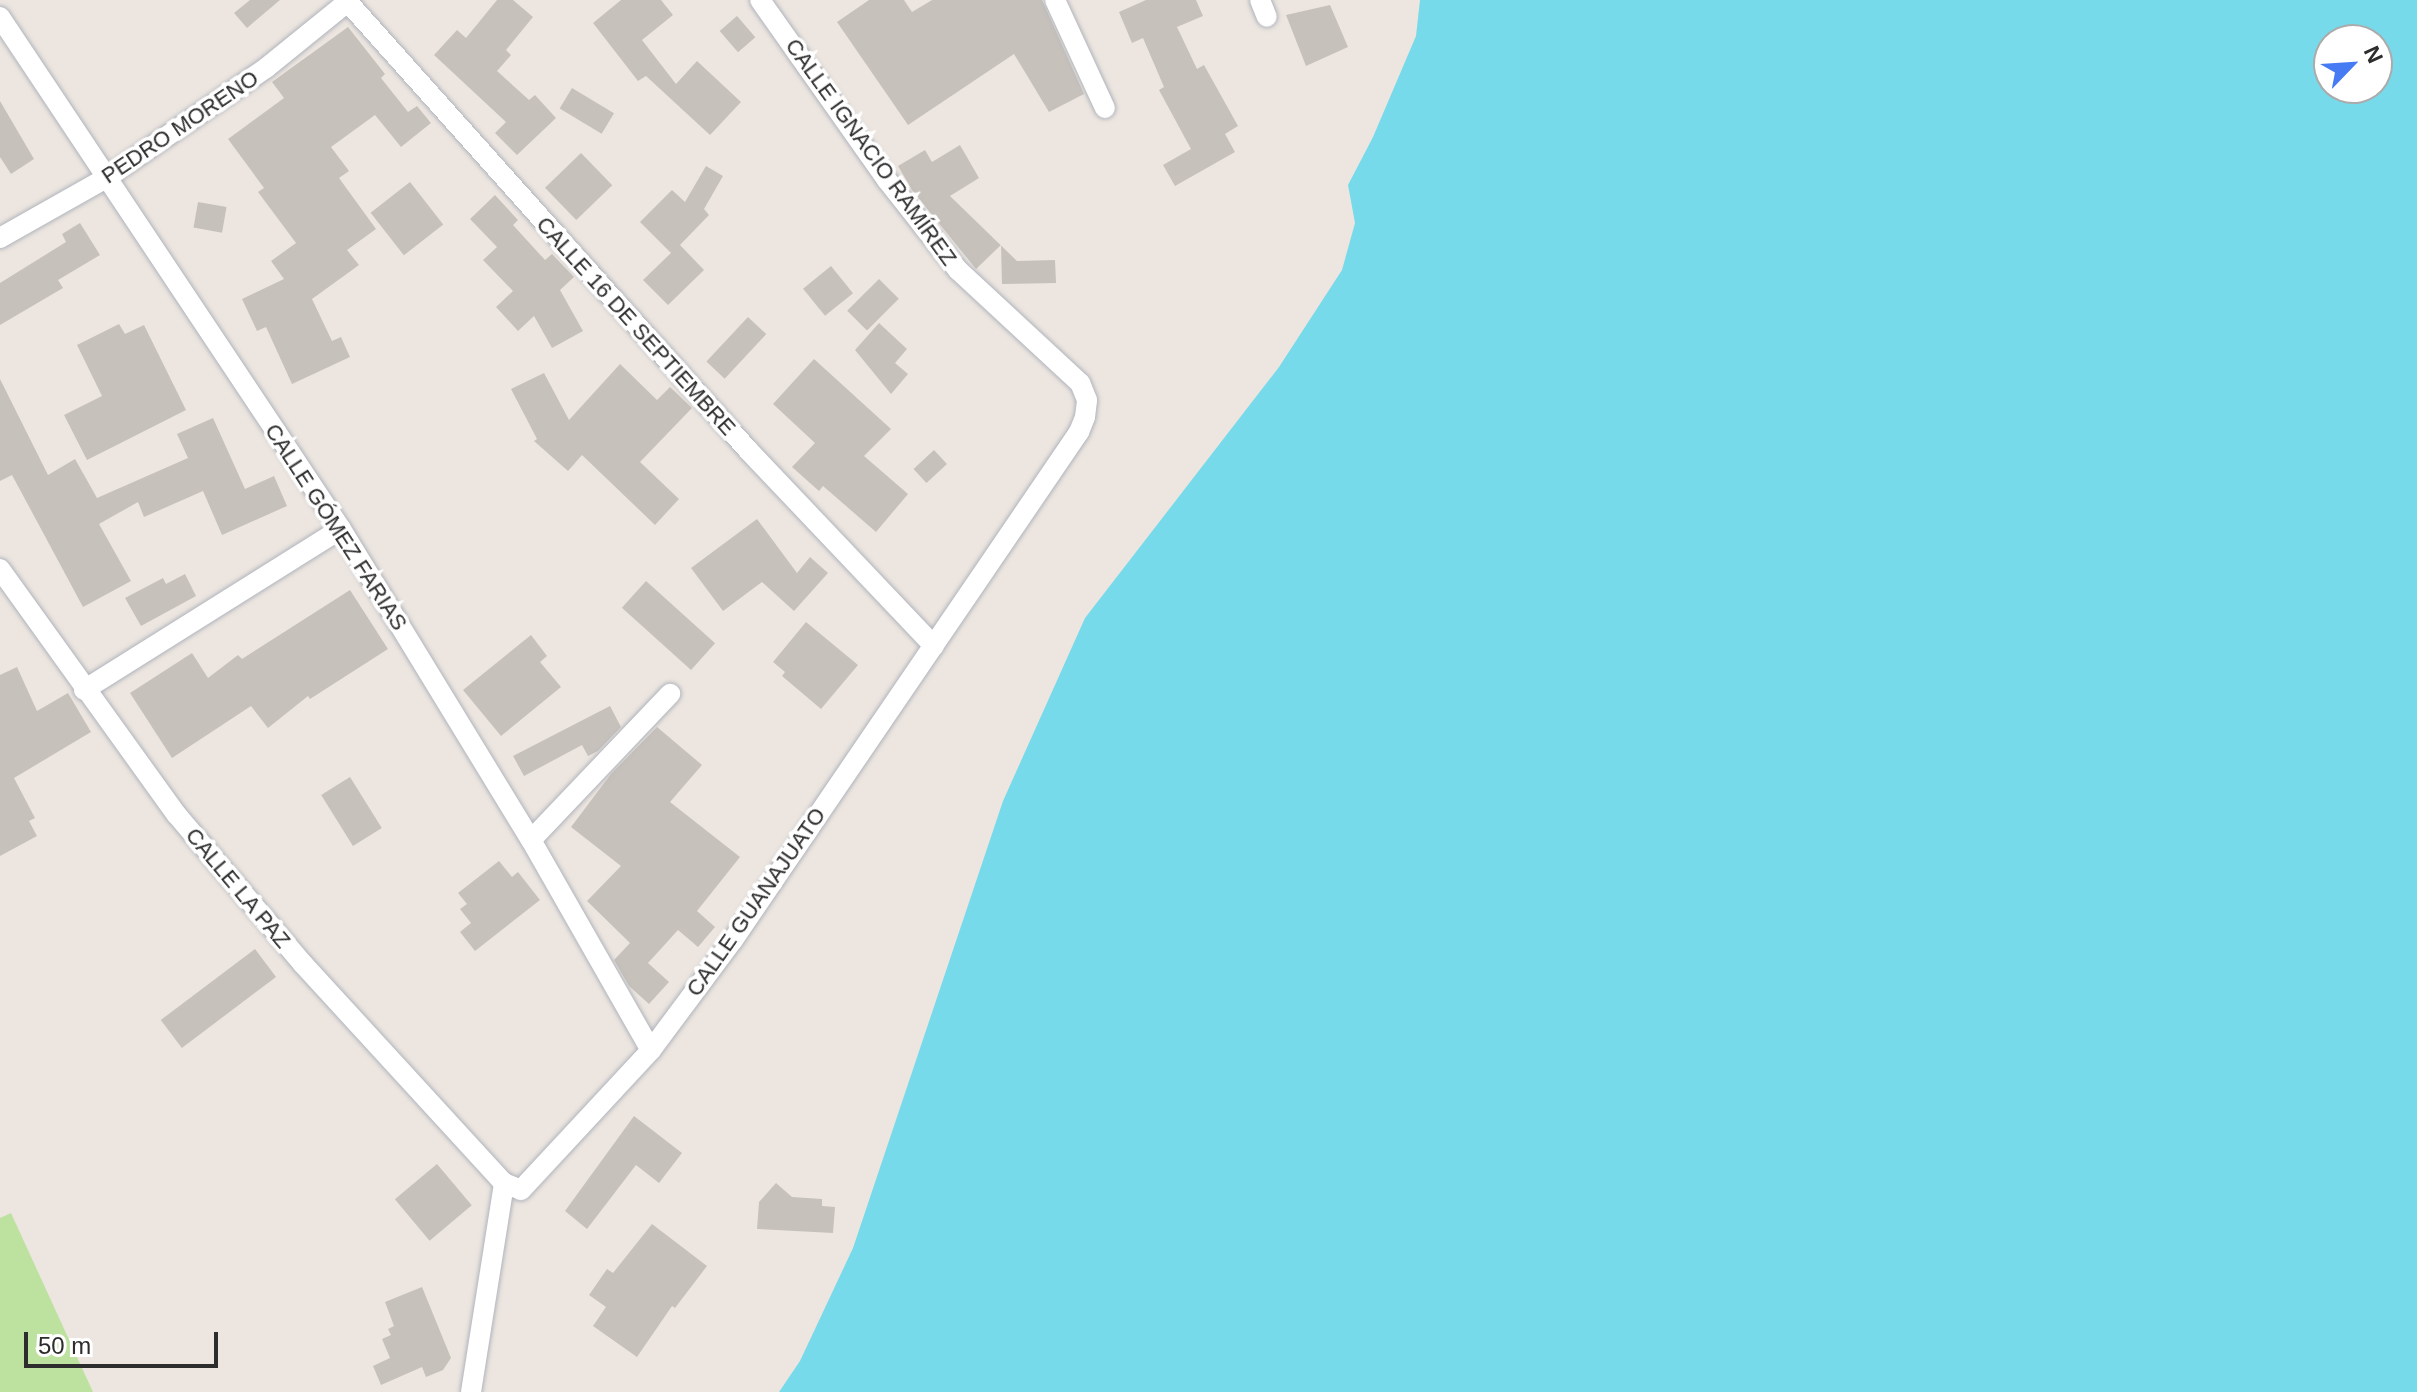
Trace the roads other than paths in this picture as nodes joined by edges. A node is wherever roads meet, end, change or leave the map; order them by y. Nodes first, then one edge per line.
1 (760, 0) edge
2 (1055, 0) edge
3 (348, 1) edge
4 (0, 17) edge
5 (1105, 108) dead end
6 (106, 178) junction
7 (0, 238) edge
8 (1087, 400) joint
9 (341, 529) junction
10 (0, 569) edge
11 (934, 646) junction
12 (84, 690) junction
13 (670, 694) dead end
14 (531, 840) junction
15 (651, 1050) junction
16 (504, 1183) junction
17 (471, 1392) edge

1 - 8 street, CALLE IGNACIO RAMÍREZ
2 - 5 street
3 - 6 street, PEDRO MORENO
3 - 11 street, CALLE 16 DE SEPTIEMBRE
4 - 6 street, CALLE GÓMEZ FARIAS
6 - 7 street, PEDRO MORENO
6 - 9 street, CALLE GÓMEZ FARIAS
8 - 11 street, CALLE GUANAJUATO
9 - 12 street
9 - 14 street, CALLE GÓMEZ FARIAS
10 - 12 street, CALLE LA PAZ
11 - 15 street, CALLE GUANAJUATO
12 - 16 street, CALLE LA PAZ
13 - 14 street
14 - 15 street, CALLE GÓMEZ FARIAS
15 - 16 street, CALLE GUANAJUATO
16 - 17 street

